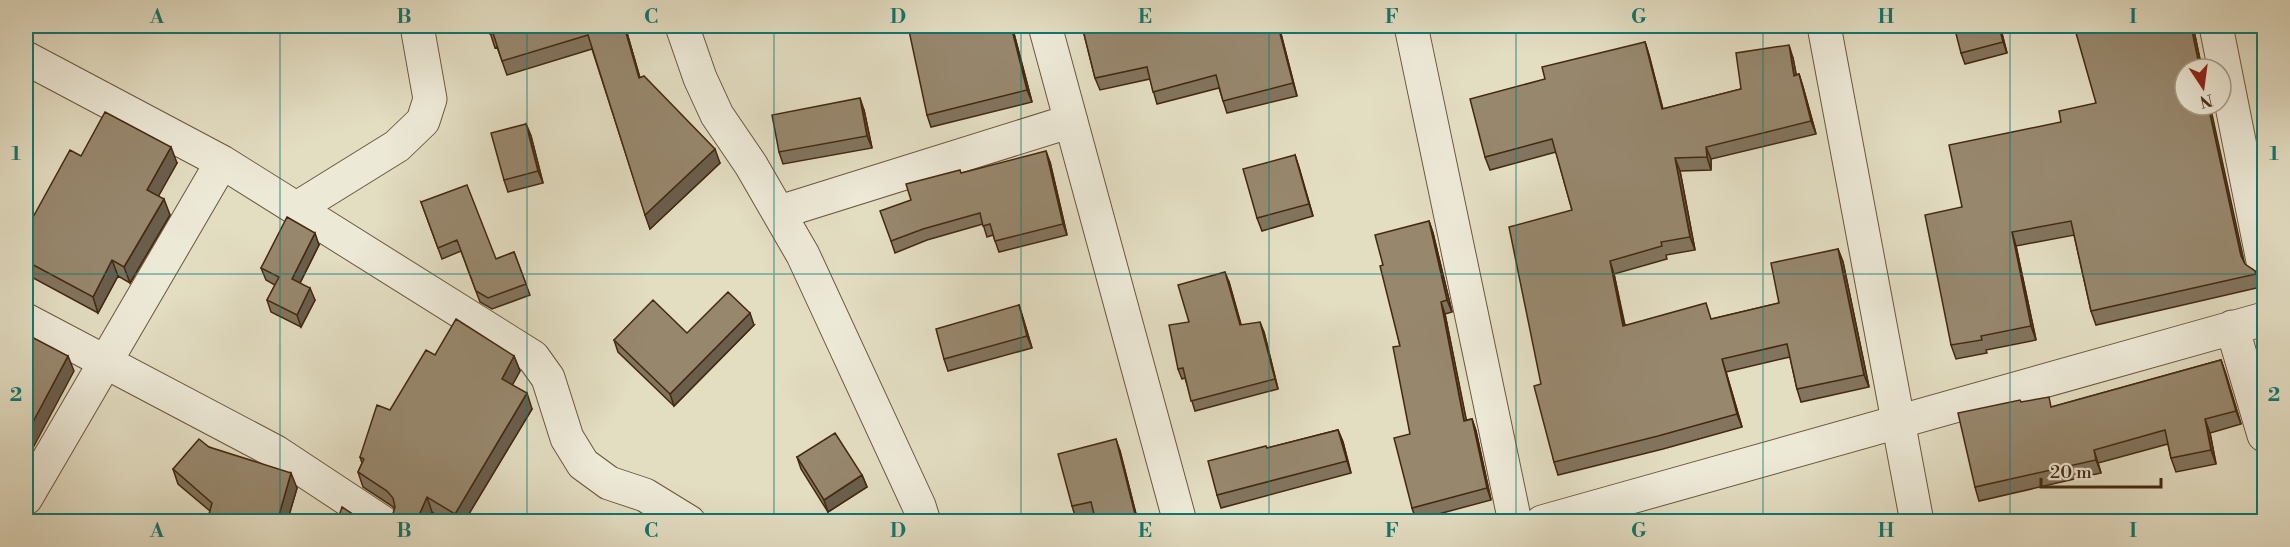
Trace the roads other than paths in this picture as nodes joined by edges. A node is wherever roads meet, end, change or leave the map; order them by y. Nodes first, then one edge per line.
1 (417, 26) edge
2 (682, 26) edge
3 (1045, 26) edge
4 (1412, 26) edge
5 (1824, 26) edge
6 (2216, 26) edge
7 (26, 58) edge
8 (1071, 121) junction
9 (222, 162) junction
10 (297, 208) junction
11 (780, 212) junction
12 (2265, 266) edge
13 (2265, 319) edge
14 (26, 320) edge
15 (2232, 327) junction
16 (105, 363) junction
17 (1897, 422) junction
18 (2265, 435) edge
19 (26, 498) edge
20 (382, 522) edge
21 (689, 522) edge
22 (924, 522) edge
23 (1180, 522) edge
24 (1515, 522) edge
25 (1542, 522) edge
26 (1917, 522) edge

1 - 10 street
2 - 11 street
3 - 8 street
4 - 24 street
5 - 17 street
6 - 12 street
7 - 9 street
8 - 11 street
8 - 23 street
9 - 10 street
9 - 16 street
10 - 21 street
11 - 22 street
13 - 15 street
14 - 16 street
15 - 17 street
15 - 18 street
16 - 19 street
16 - 20 street
17 - 25 street
17 - 26 street

